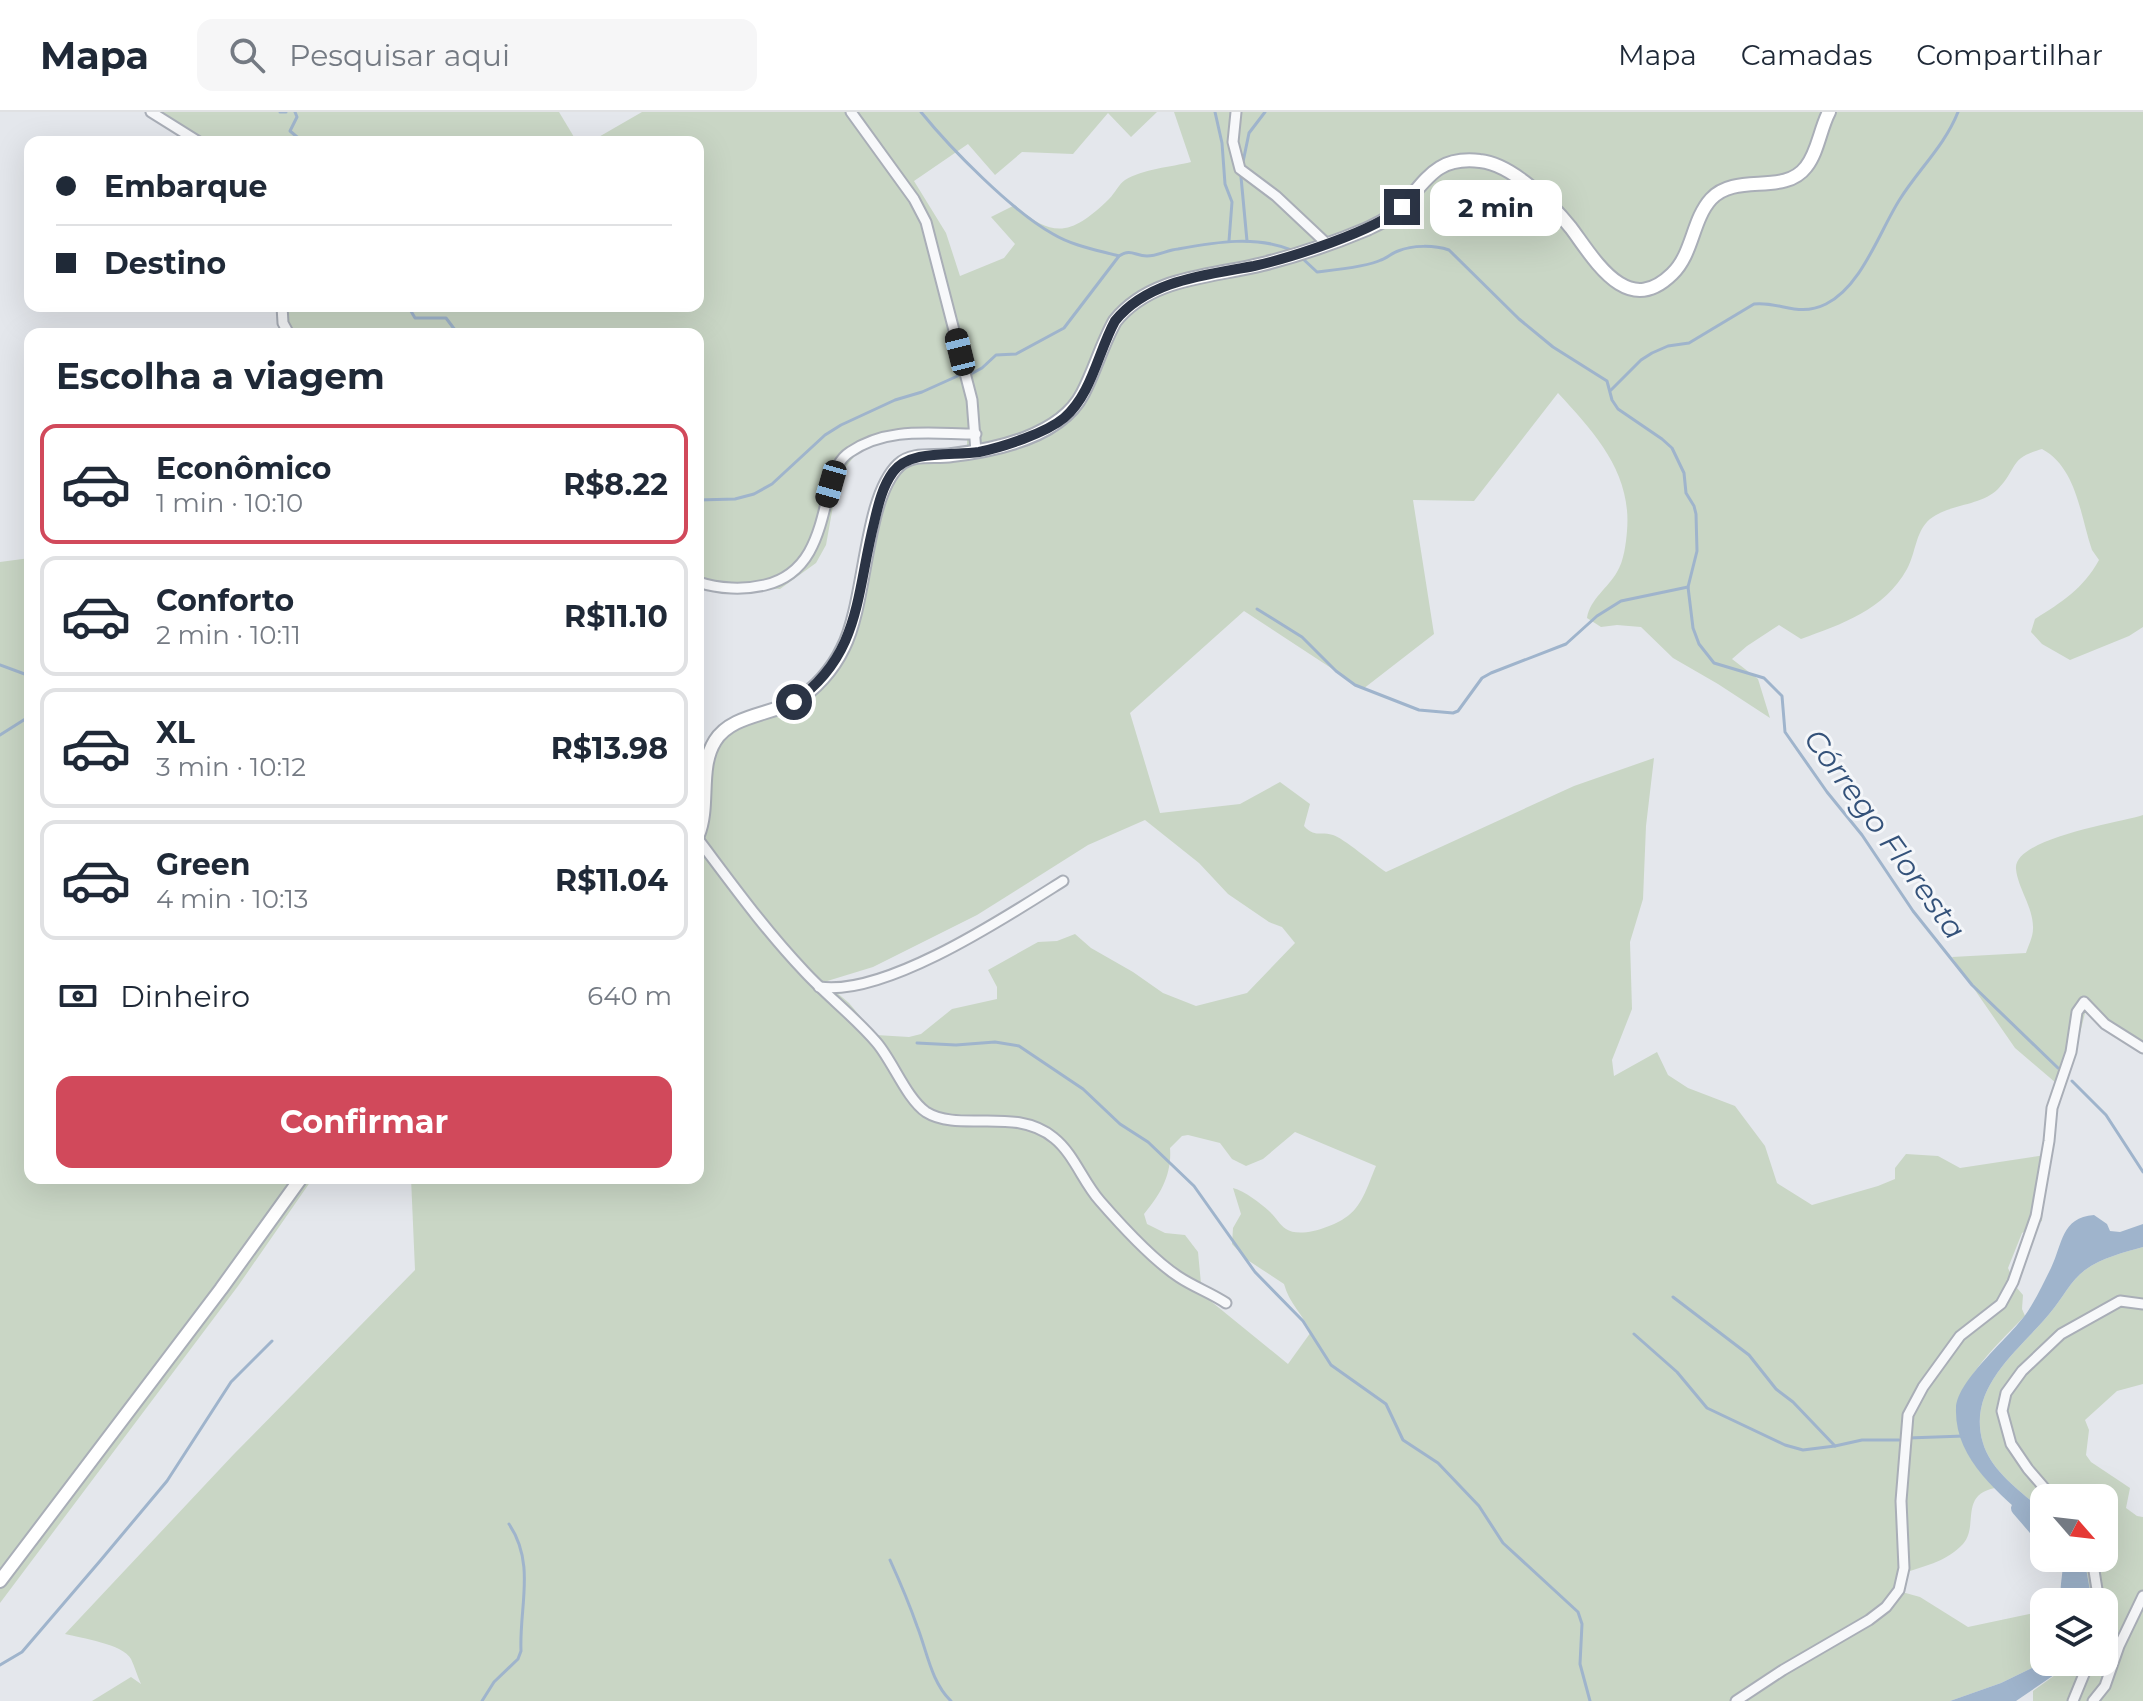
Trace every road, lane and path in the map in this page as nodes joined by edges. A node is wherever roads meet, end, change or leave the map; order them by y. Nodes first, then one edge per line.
1 (151, 112) edge
2 (851, 112) edge
3 (1236, 112) edge
4 (1829, 112) edge
5 (189, 136) edge
6 (1326, 243) junction
7 (976, 434) junction
8 (976, 452) junction
9 (704, 584) edge
10 (704, 783) edge
11 (705, 788) junction
12 (704, 816) edge
13 (704, 845) edge
14 (1063, 881) dead end
15 (819, 987) junction
16 (2143, 1048) edge
17 (297, 1184) edge
18 (1226, 1303) dead end
19 (2143, 1304) edge
20 (2041, 1484) edge
21 (0, 1581) edge
22 (2143, 1596) edge
23 (2083, 1676) edge
24 (1736, 1701) edge
25 (2073, 1701) edge
26 (2093, 1701) edge

1 - 5 street
2 - 7 street
3 - 6 street
4 - 6 main road
6 - 8 main road
7 - 8 street
7 - 9 street
8 - 11 main road
10 - 11 street
11 - 12 main road
13 - 15 street
14 - 15 street
15 - 18 street
16 - 24 street
17 - 21 main road
19 - 20 street
22 - 26 street
23 - 25 street

